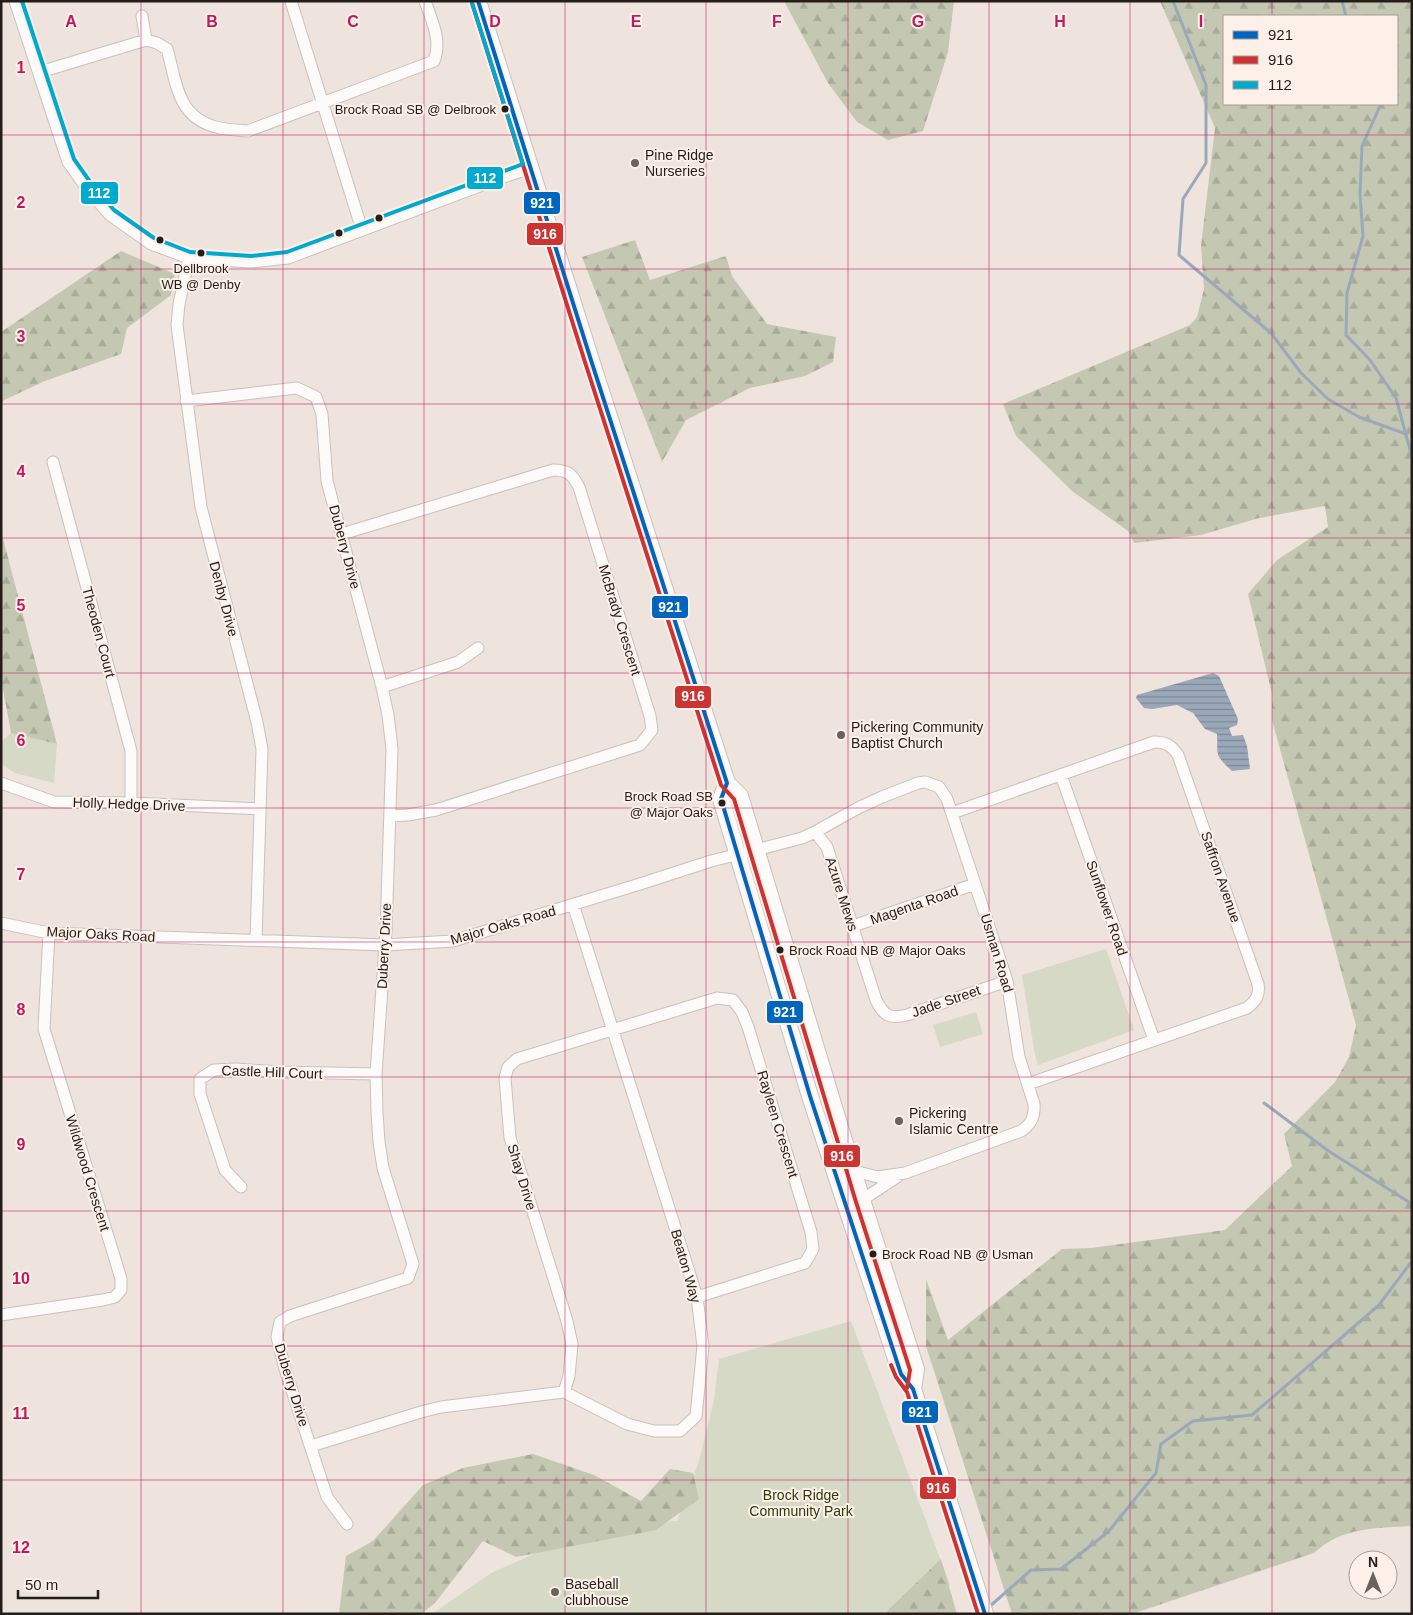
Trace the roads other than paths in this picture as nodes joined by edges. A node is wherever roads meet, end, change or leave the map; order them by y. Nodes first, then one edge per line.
1 (15, 1) edge
2 (291, 1) edge
3 (425, 1) edge
4 (478, 1) edge
5 (142, 16) dead end
6 (146, 40) junction
7 (40, 72) junction
8 (323, 104) junction
9 (531, 168) junction
10 (362, 230) junction
11 (189, 258) junction
12 (186, 402) junction
13 (53, 462) dead end
14 (342, 534) junction
15 (478, 648) dead end
16 (382, 687) junction
17 (1061, 775) junction
18 (1, 783) edge
19 (727, 783) junction
20 (131, 803) junction
21 (260, 809) junction
22 (952, 814) junction
23 (391, 816) junction
24 (816, 832) junction
25 (756, 850) junction
26 (737, 854) junction
27 (975, 884) junction
28 (573, 904) junction
29 (1, 923) edge
30 (853, 926) junction
31 (49, 933) junction
32 (256, 940) junction
33 (385, 946) junction
34 (1007, 981) junction
35 (885, 1014) joint
36 (612, 1031) junction
37 (1154, 1040) junction
38 (376, 1074) junction
39 (1028, 1084) junction
40 (854, 1171) junction
41 (905, 1173) junction
42 (838, 1184) junction
43 (241, 1187) dead end
44 (862, 1200) junction
45 (697, 1297) junction
46 (1, 1315) edge
47 (913, 1389) junction
48 (564, 1392) junction
49 (311, 1446) junction
50 (346, 1524) dead end
51 (985, 1614) edge

1 - 7 street
2 - 8 street
3 - 8 street
4 - 9 main road
5 - 6 street
6 - 7 street
6 - 8 street
7 - 11 street
8 - 10 street
9 - 10 street
9 - 19 main road
10 - 11 street
11 - 12 street, Denby Drive
12 - 14 street, Duberry Drive
12 - 21 street, Denby Drive
13 - 20 street, Theoden Court
14 - 16 street, Duberry Drive
14 - 23 street, McBrady Crescent
15 - 16 street
16 - 23 street, Duberry Drive
17 - 22 street, Saffron Avenue
17 - 37 street, Sunflower Road
17 - 37 street, Saffron Avenue
18 - 20 street, Holly Hedge Drive
19 - 25 main road
19 - 26 main road
20 - 21 street, Holly Hedge Drive
21 - 32 street, Denby Drive
22 - 24 street, Usman Road
22 - 27 street, Usman Road
23 - 33 street, Duberry Drive
24 - 25 street, Major Oaks Road
24 - 30 street, Azure Mews
25 - 26 street, Major Oaks Road
25 - 40 main road
26 - 28 street, Major Oaks Road
26 - 42 main road
27 - 30 street, Magenta Road
27 - 34 street, Usman Road
28 - 33 street, Major Oaks Road
28 - 36 street, Beaton Way
29 - 31 street, Major Oaks Road
30 - 35 street, Azure Mews
31 - 32 street, Major Oaks Road
31 - 46 street, Wildwood Crescent
32 - 33 street, Major Oaks Road
33 - 38 street, Duberry Drive
34 - 35 street, Jade Street
34 - 39 street, Usman Road
36 - 45 street, Beaton Way
36 - 45 street, Rayleen Crescent
36 - 48 street, Shay Drive
37 - 39 street, Saffron Avenue
38 - 43 street, Castle Hill Court
38 - 49 street, Duberry Drive
39 - 41 street, Usman Road
40 - 41 street, Usman Road
40 - 44 main road
41 - 44 street, Usman Road
42 - 44 main road
42 - 47 main road
44 - 47 main road
45 - 48 street, Beaton Way
47 - 51 main road
48 - 49 street
49 - 50 street, Duberry Drive

